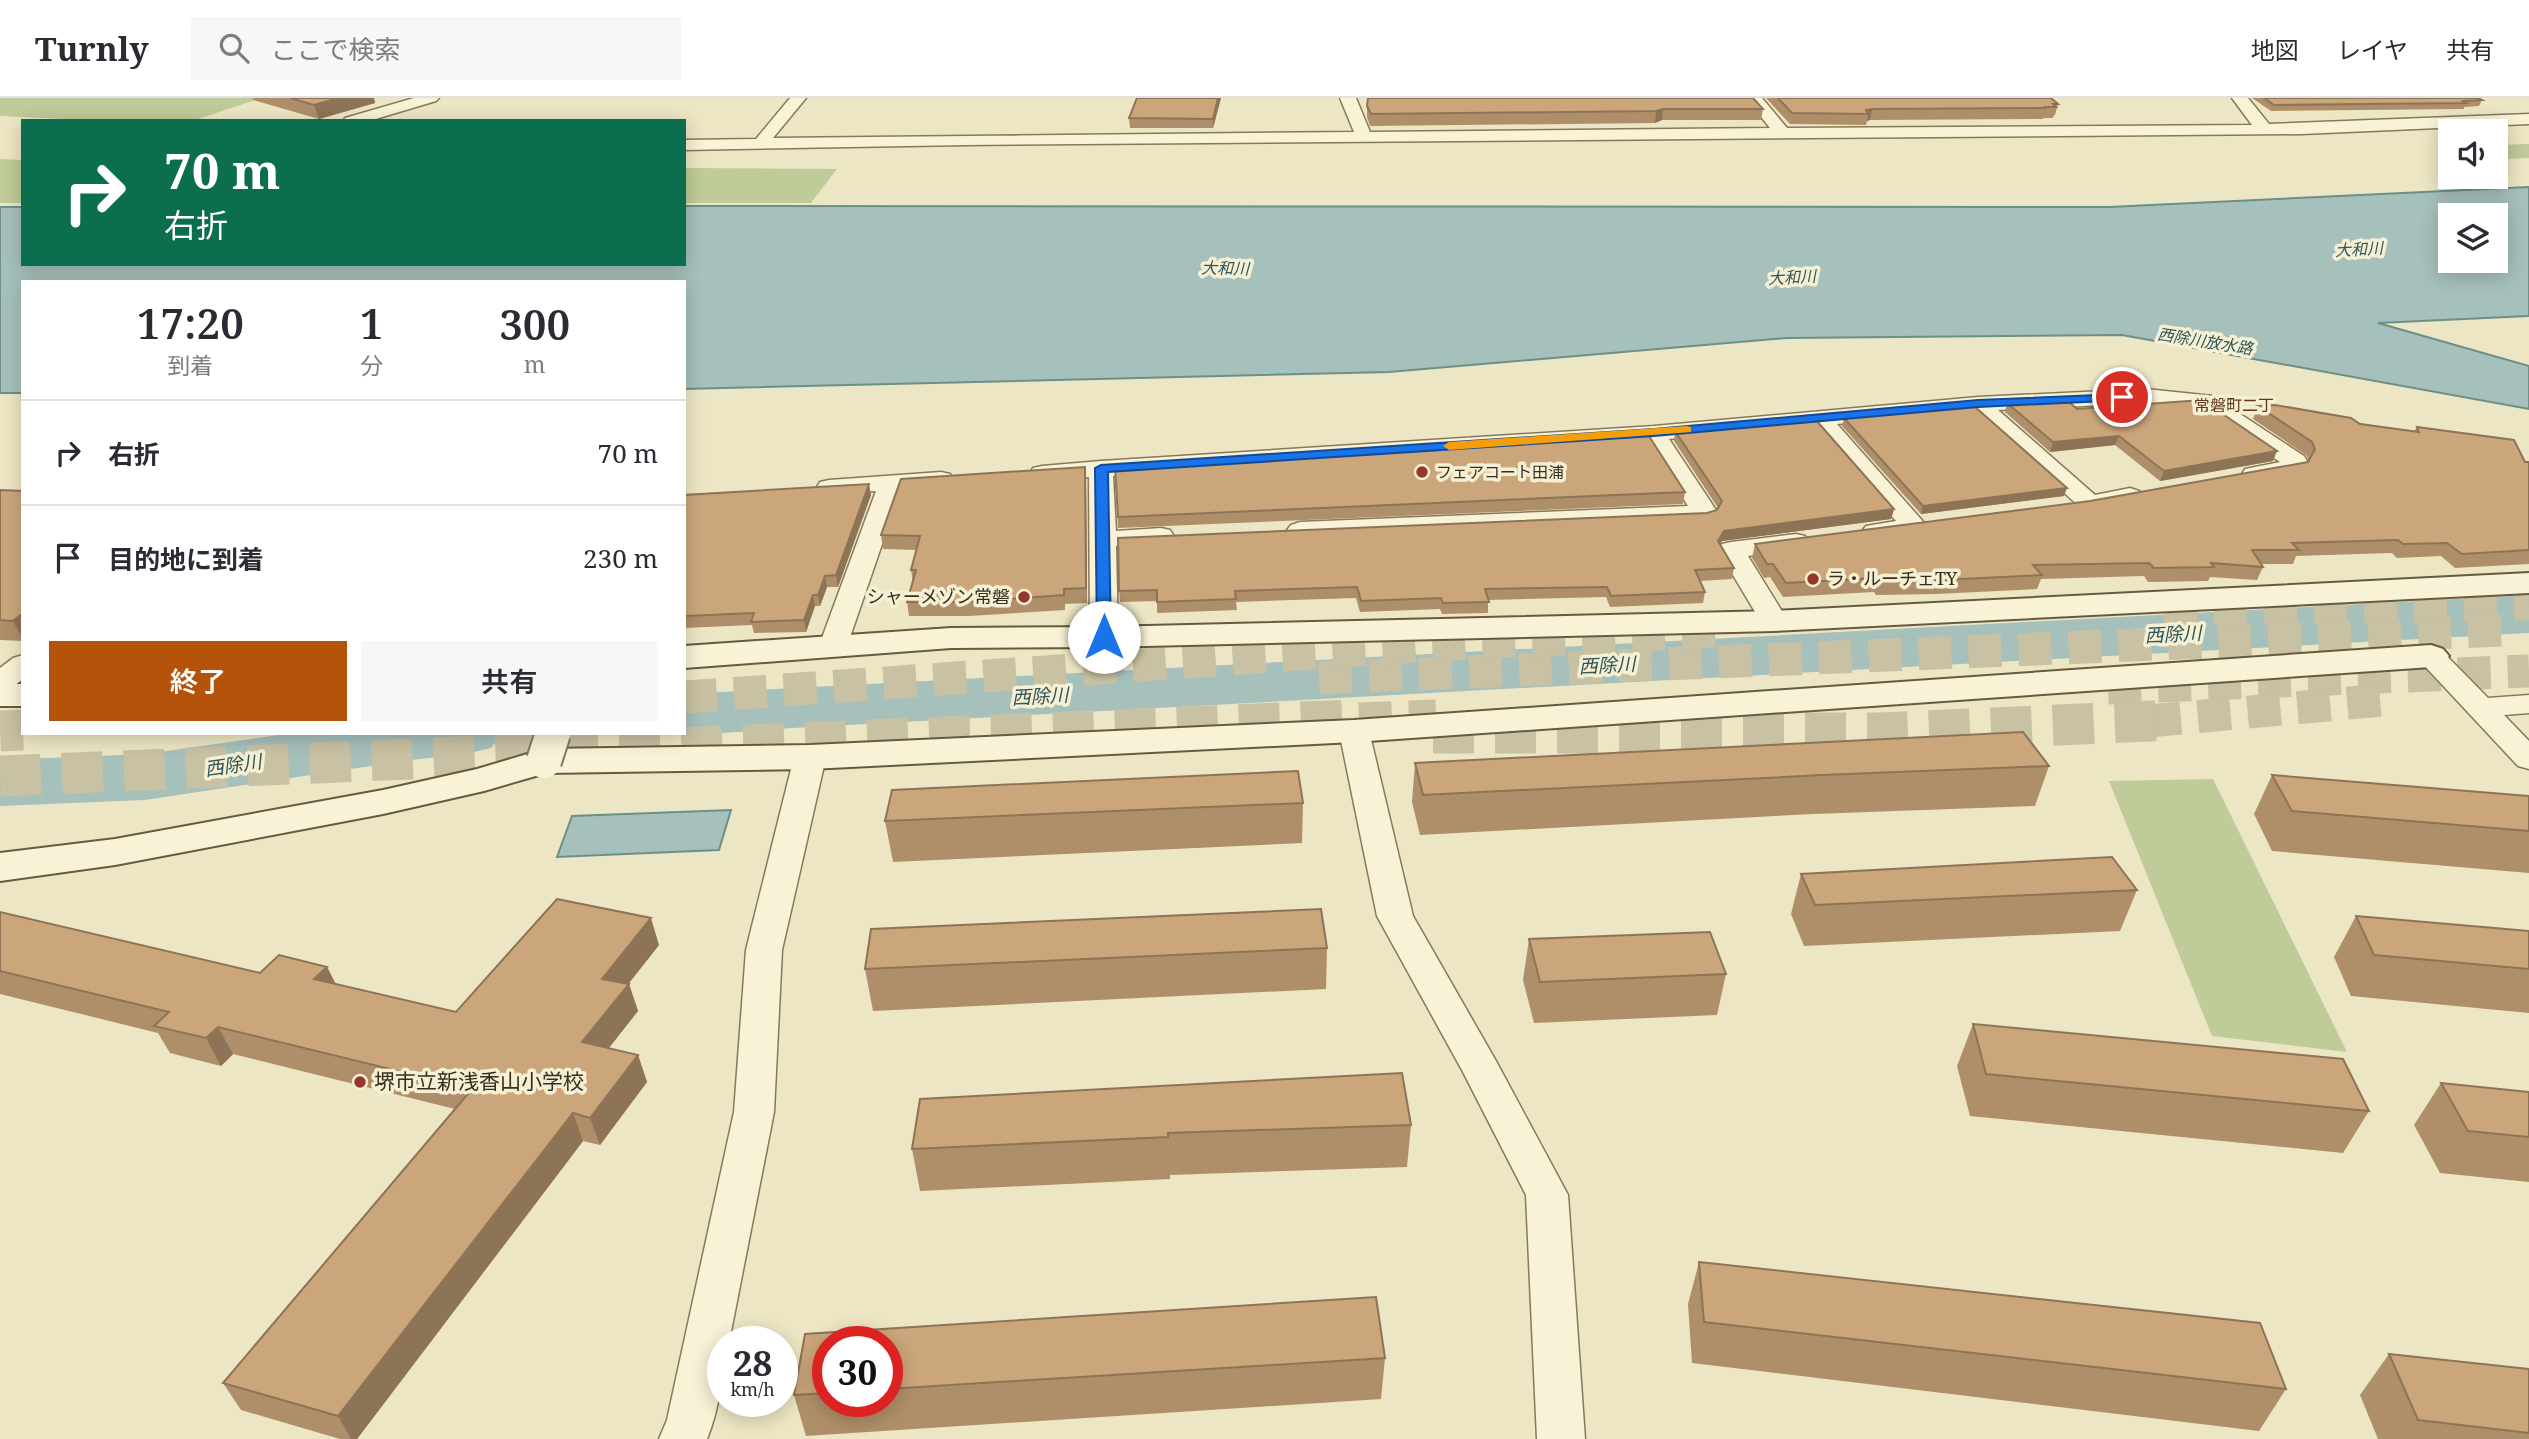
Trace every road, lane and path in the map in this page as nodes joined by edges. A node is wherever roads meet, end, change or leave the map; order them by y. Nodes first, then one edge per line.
1 (431, 98) edge
2 (798, 98) edge
3 (1348, 98) edge
4 (1754, 98) edge
5 (2240, 98) edge
6 (2497, 103) dead end
7 (358, 119) edge
8 (2527, 119) edge
9 (2264, 129) junction
10 (1783, 134) junction
11 (1364, 137) junction
12 (686, 145) edge
13 (760, 145) junction
14 (1978, 404) junction
15 (1819, 417) junction
16 (1654, 433) junction
17 (1101, 468) junction
18 (1023, 474) edge
19 (970, 477) edge
20 (2225, 479) edge
21 (891, 483) junction
22 (808, 488) edge
23 (2157, 491) edge
24 (2090, 503) junction
25 (2063, 507) edge
26 (1705, 513) junction
27 (1941, 523) edge
28 (1914, 526) junction
29 (1281, 531) edge
30 (1185, 535) edge
31 (1849, 535) edge
32 (1823, 538) edge
33 (1103, 539) junction
34 (1731, 550) junction
35 (2529, 583) edge
36 (1774, 621) junction
37 (1104, 637) junction
38 (833, 646) junction
39 (2431, 656) joint
40 (686, 657) edge
41 (21, 666) edge
42 (0, 683) edge
43 (0, 695) edge
44 (21, 695) edge
45 (2529, 704) edge
46 (2480, 708) junction
47 (1354, 730) junction
48 (548, 747) edge
49 (810, 757) junction
50 (2529, 759) edge
51 (0, 867) edge
52 (683, 1439) edge
53 (1561, 1439) edge

1 - 7 street
2 - 13 street
3 - 11 street
4 - 10 street
5 - 9 street
6 - 8 street
8 - 9 street
9 - 10 street
10 - 11 street
11 - 13 street
12 - 13 street
14 - 15 street
14 - 20 street
14 - 24 street
15 - 16 street
15 - 28 street
16 - 17 street
16 - 26 street
17 - 18 street
17 - 33 street
19 - 21 street
21 - 22 street
21 - 38 street
23 - 24 street
24 - 25 street
26 - 29 street
26 - 34 street
27 - 28 street
28 - 31 street
30 - 33 street
32 - 34 street
33 - 37 street
34 - 36 street
35 - 36 street
36 - 37 street
37 - 38 street
38 - 40 street
39 - 46 street
39 - 47 street
41 - 42 street
43 - 44 street
45 - 46 street
46 - 50 street
47 - 49 street
47 - 53 street
48 - 49 street
48 - 51 street
49 - 52 street

